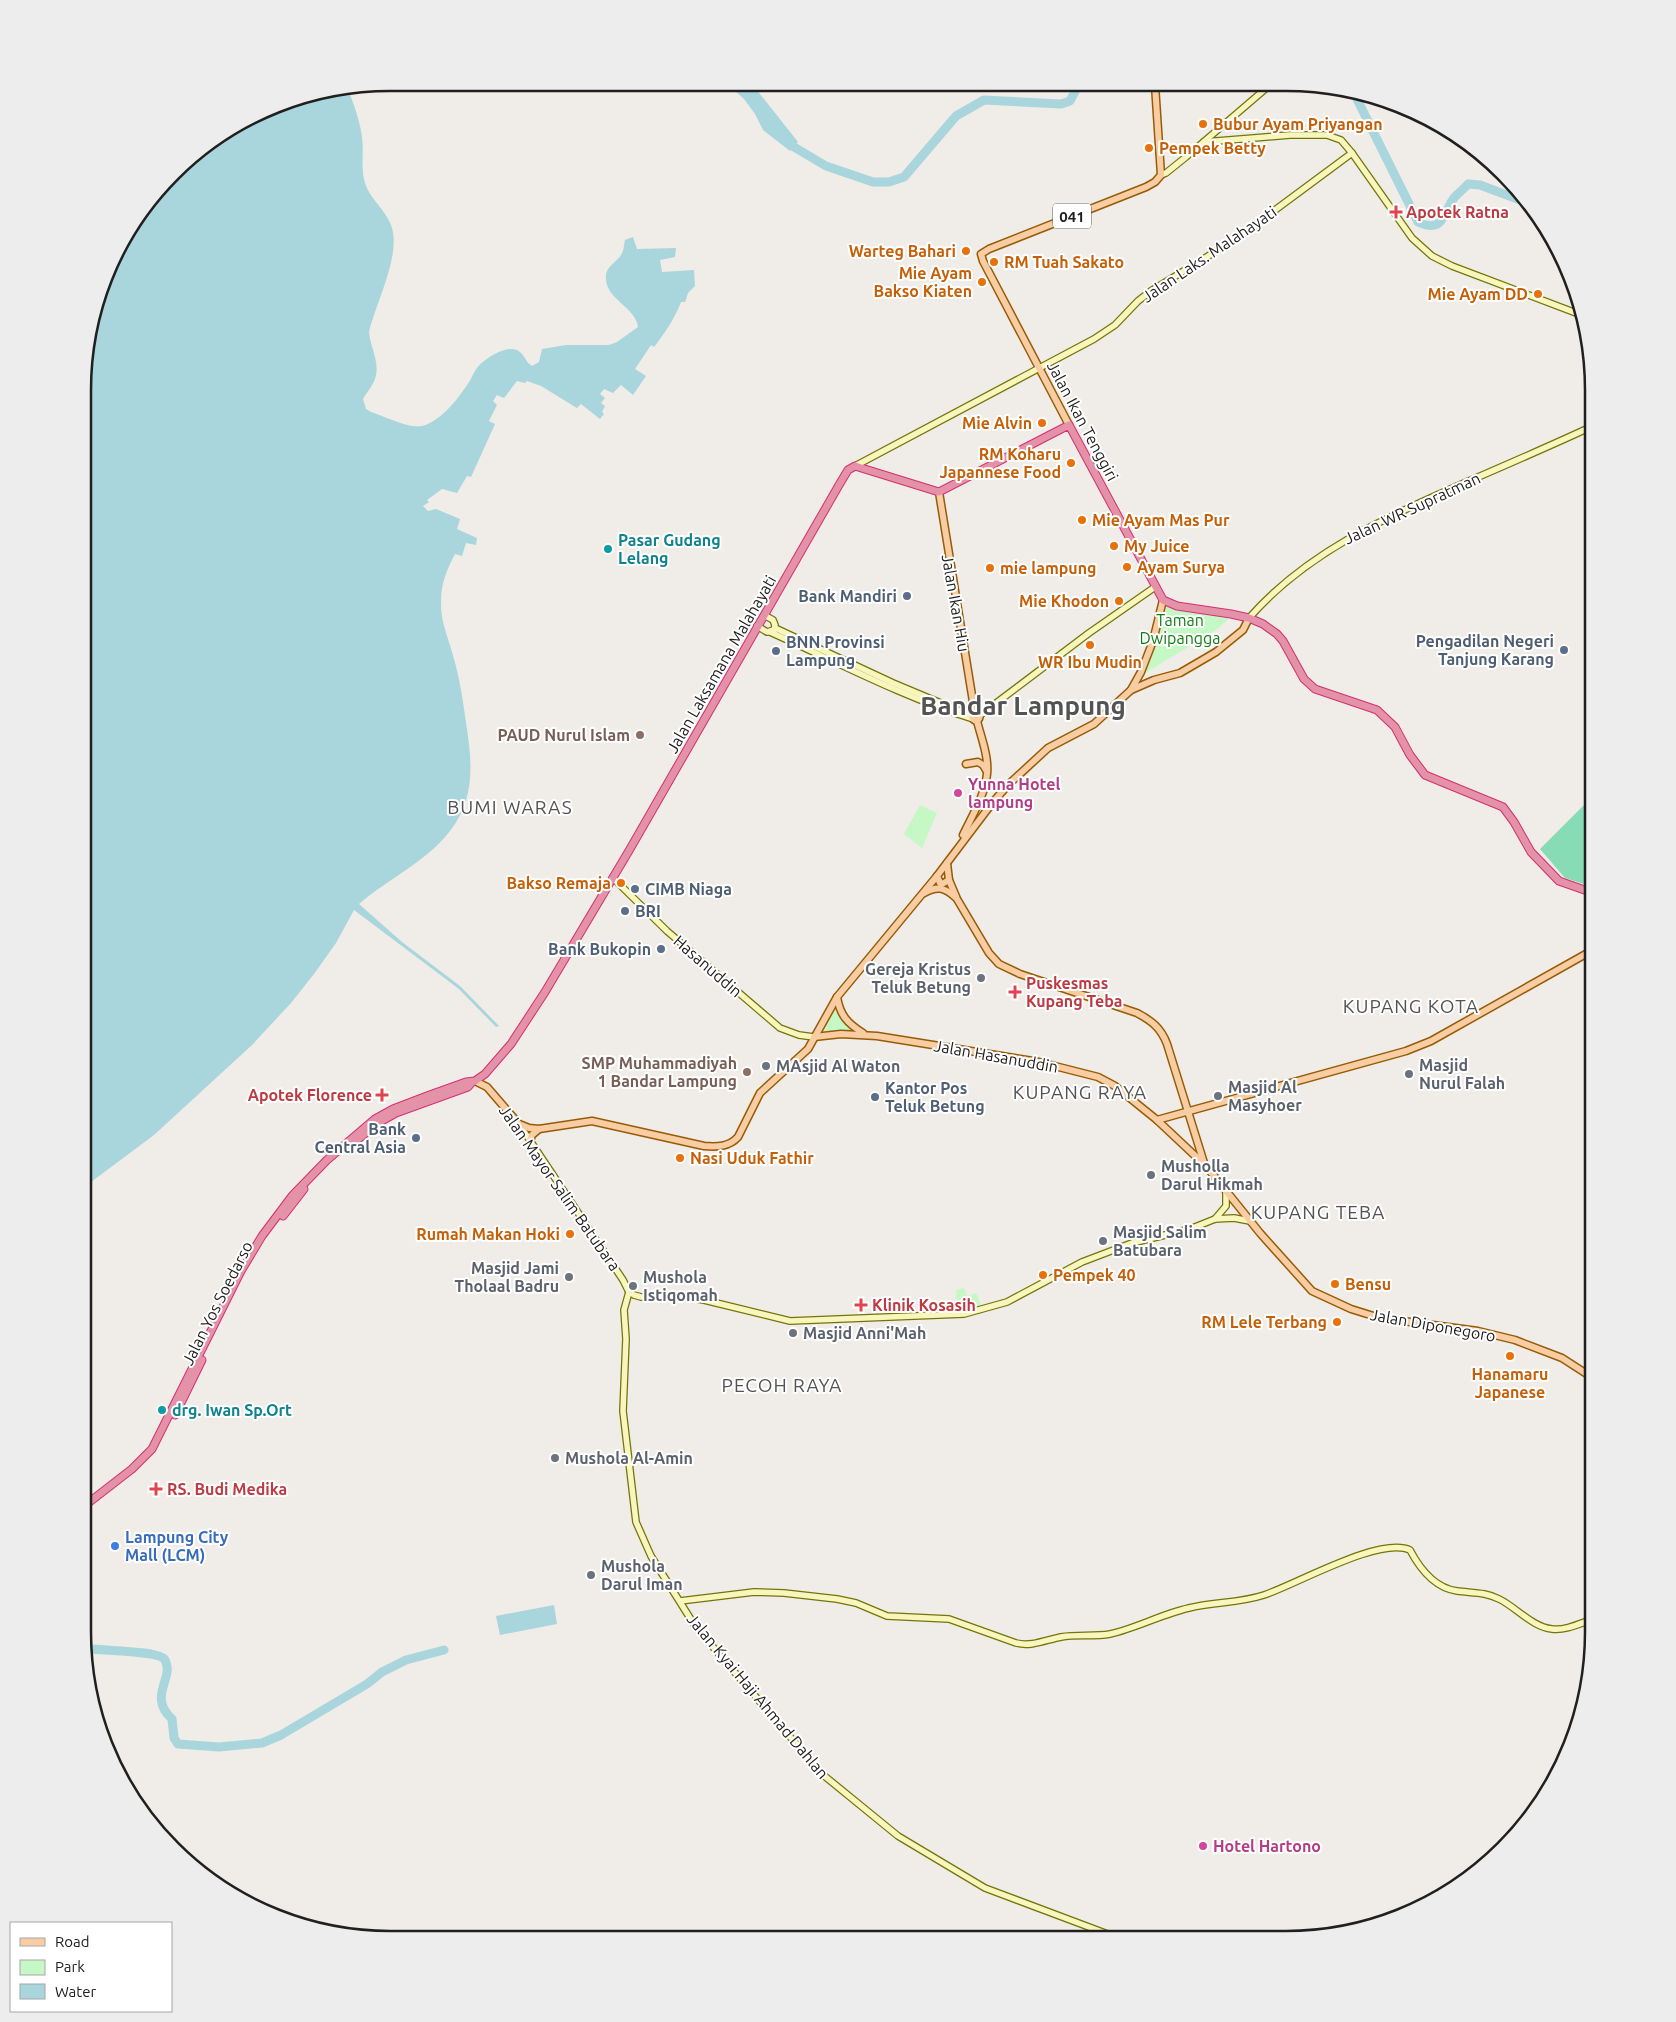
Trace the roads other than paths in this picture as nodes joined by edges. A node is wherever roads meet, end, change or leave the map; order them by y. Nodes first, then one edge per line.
1 (1155, 91) edge
2 (1263, 91) edge
3 (1204, 142) junction
4 (1352, 153) junction
5 (1161, 174) junction
6 (1575, 313) edge
7 (1039, 368) junction
8 (1069, 425) junction
9 (1585, 430) edge
10 (855, 466) junction
11 (939, 492) junction
12 (1155, 587) junction
13 (1163, 600) junction
14 (764, 615) junction
15 (1249, 618) junction
16 (757, 626) junction
17 (772, 630) junction
18 (1131, 690) junction
19 (975, 717) junction
20 (966, 764) dead end
21 (987, 774) junction
22 (957, 848) junction
23 (947, 863) junction
24 (937, 876) junction
25 (613, 878) junction
26 (949, 880) junction
27 (1585, 890) edge
28 (921, 895) junction
29 (957, 899) junction
30 (1585, 954) edge
31 (836, 997) junction
32 (864, 1034) junction
33 (814, 1037) junction
34 (485, 1074) junction
35 (474, 1081) junction
36 (487, 1087) junction
37 (1187, 1112) junction
38 (1157, 1120) junction
39 (519, 1124) junction
40 (539, 1129) junction
41 (1194, 1135) junction
42 (530, 1141) junction
43 (1185, 1147) junction
44 (1206, 1166) junction
45 (1226, 1192) junction
46 (1215, 1219) junction
47 (1250, 1221) junction
48 (629, 1292) junction
49 (230, 1299) junction
50 (1585, 1373) edge
51 (91, 1501) edge
52 (91, 1507) edge
53 (680, 1601) junction
54 (1585, 1622) edge
55 (1099, 1931) edge

1 - 5 main road
2 - 3 street
3 - 4 street
3 - 5 street
4 - 6 street
4 - 7 street, Jalan Laks. Malahayati
5 - 7 main road, Jalan Ikan Tenggiri / 041
7 - 8 main road, Jalan Ikan Tenggiri / 041
7 - 10 street, Jalan Laks. Malahayati
8 - 11 highway
8 - 12 highway, Jalan Ikan Tenggiri
9 - 15 street, Jalan WR Supratman
10 - 11 highway
10 - 14 highway, Jalan Laksamana Malahayati
11 - 19 main road, Jalan Ikan Hiu
12 - 13 highway, Jalan Ikan Tenggiri
12 - 19 street
13 - 15 highway
13 - 18 main road
14 - 16 highway, Jalan Laksamana Malahayati
14 - 17 street
15 - 18 main road
15 - 27 highway
16 - 17 street
16 - 25 highway, Jalan Laksamana Malahayati
17 - 19 street
18 - 22 main road
19 - 21 main road, Jalan Ikan Hiu
20 - 21 main road
21 - 22 main road
22 - 23 main road
23 - 24 main road
23 - 26 main road
24 - 26 main road
24 - 28 main road
25 - 33 street, Hasanuddin
25 - 34 highway, Jalan Laksamana Malahayati
26 - 29 main road
28 - 29 main road
28 - 31 main road
29 - 37 main road
30 - 37 main road
31 - 32 main road
31 - 33 main road
32 - 33 main road, Jalan Hasanuddin
32 - 38 main road, Jalan Hasanuddin
33 - 40 main road
34 - 35 highway, Jalan Yos Soedarso
34 - 36 main road
35 - 36 main road, Jalan Mayor Salim Batubara
35 - 49 highway, Jalan Yos Soedarso
36 - 39 main road, Jalan Mayor Salim Batubara
37 - 38 main road
37 - 41 main road
38 - 43 main road, Jalan Hasanuddin
39 - 40 main road
39 - 42 street, Jalan Mayor Salim Batubara
40 - 42 main road
41 - 43 main road
41 - 44 main road
42 - 48 street, Jalan Mayor Salim Batubara
43 - 44 main road, Jalan Hasanuddin
44 - 45 main road, Jalan Diponegoro
45 - 46 street
45 - 47 main road, Jalan Diponegoro
46 - 47 street
46 - 48 street
47 - 50 main road, Jalan Diponegoro
48 - 53 street, Jalan Kyai Haji Ahmad Dahlan
49 - 51 highway, Jalan Yos Soedarso
49 - 52 highway, Jalan Yos Soedarso
53 - 54 street
53 - 55 street, Jalan Kyai Haji Ahmad Dahlan

